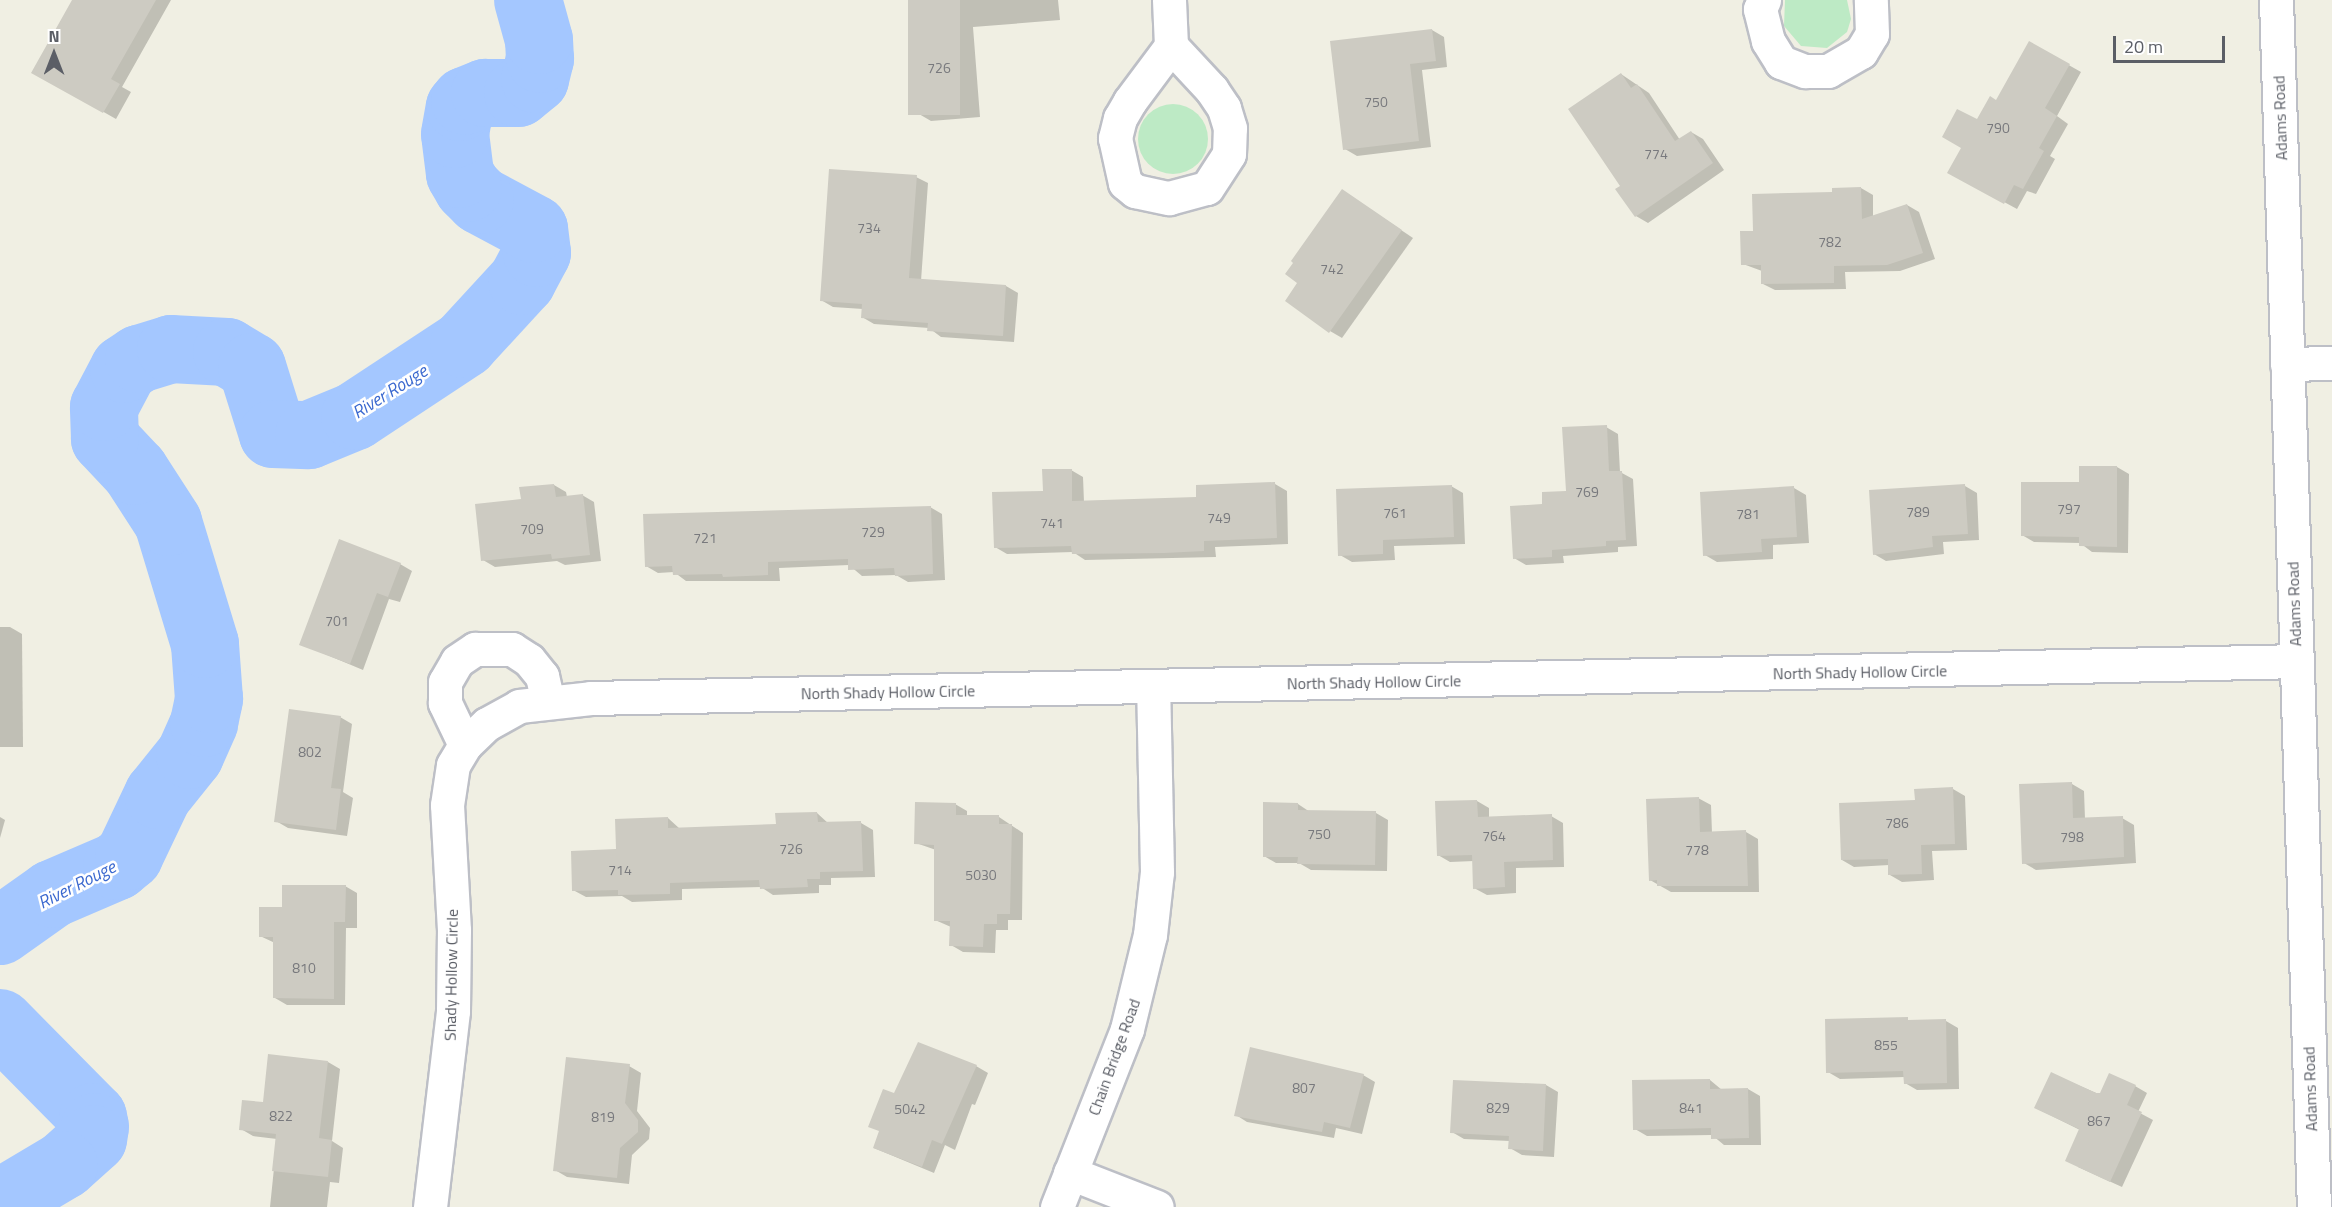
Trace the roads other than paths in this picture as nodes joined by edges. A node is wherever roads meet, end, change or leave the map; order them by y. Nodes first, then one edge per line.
1 (1169, 0) edge
2 (1764, 0) edge
3 (1871, 0) edge
4 (2276, 0) edge
5 (1170, 46) dead end
6 (2332, 363) edge
7 (2287, 364) junction
8 (2296, 661) junction
9 (1153, 686) junction
10 (548, 701) junction
11 (465, 745) junction
12 (2322, 1165) edge
13 (1070, 1173) junction
14 (430, 1207) edge
15 (1057, 1207) edge
16 (1157, 1207) edge
17 (2314, 1207) edge

1 - 5 street
2 - 3 street
4 - 7 street, Adams Road
6 - 7 street
7 - 8 street, Adams Road
8 - 9 street, North Shady Hollow Circle
8 - 12 street, Adams Road
9 - 10 street, North Shady Hollow Circle
9 - 13 street, Chain Bridge Road
10 - 11 street, North Shady Hollow Circle
10 - 11 street
11 - 14 street, Shady Hollow Circle
12 - 17 street, Adams Road
13 - 15 street, Chain Bridge Road
13 - 16 street

